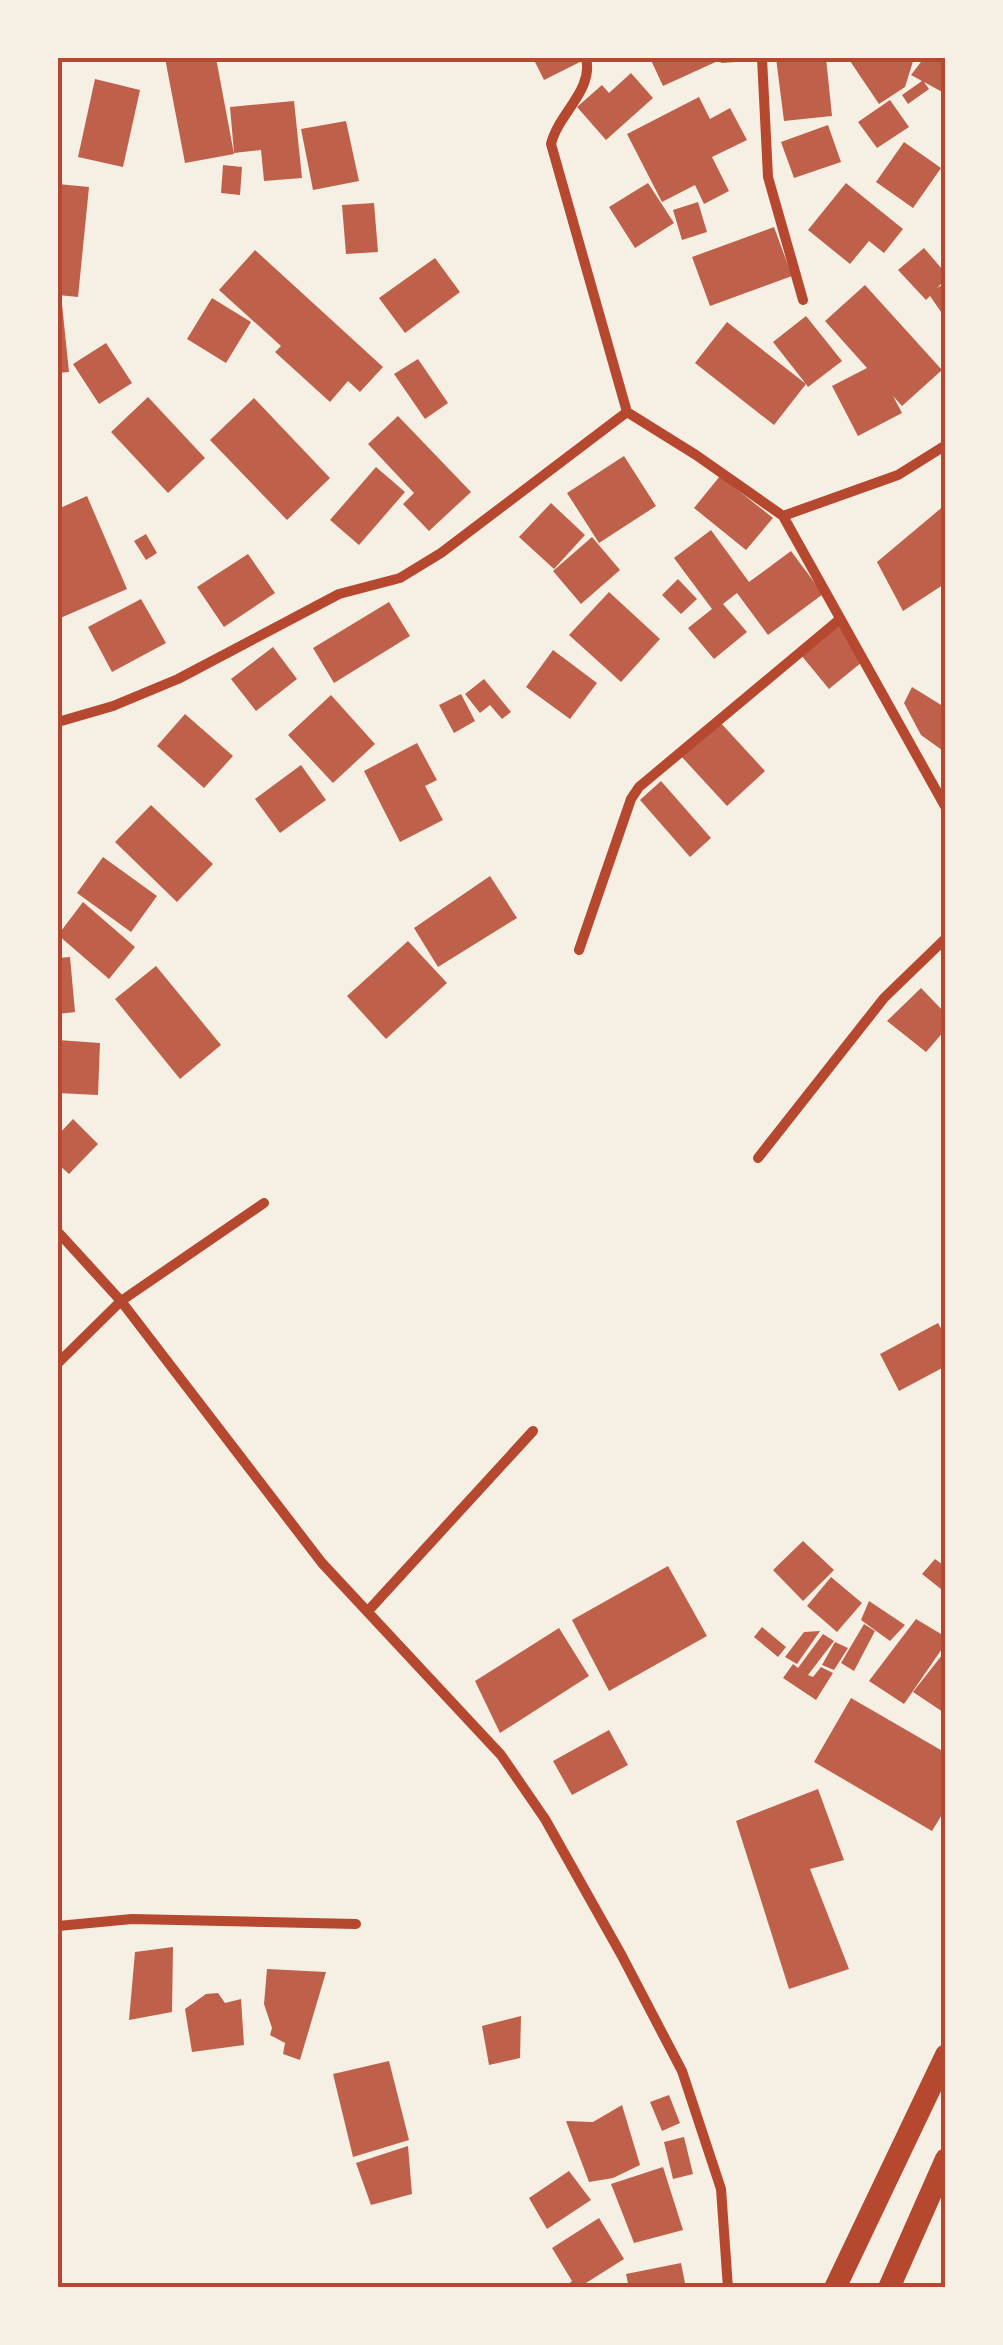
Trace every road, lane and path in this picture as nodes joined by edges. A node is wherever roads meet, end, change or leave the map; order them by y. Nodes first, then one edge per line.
1 (586, 58) edge
2 (762, 58) edge
3 (803, 300) dead end
4 (627, 412) junction
5 (946, 445) edge
6 (784, 516) junction
7 (840, 619) junction
8 (58, 722) edge
9 (946, 808) edge
10 (946, 938) edge
11 (579, 950) dead end
12 (758, 1158) dead end
13 (264, 1203) dead end
14 (58, 1232) edge
15 (121, 1300) junction
16 (58, 1363) edge
17 (534, 1431) dead end
18 (368, 1611) junction
19 (356, 1924) dead end
20 (58, 1926) edge
21 (946, 2055) edge
22 (946, 2159) edge
23 (728, 2288) edge
24 (835, 2288) edge
25 (889, 2288) edge

1 - 4 street
2 - 3 street
4 - 6 street
4 - 8 street
5 - 6 street
6 - 7 street
7 - 9 street
7 - 11 street
10 - 12 street
13 - 15 street
14 - 15 street
15 - 16 street
15 - 18 street
17 - 18 street
18 - 23 street
19 - 20 street
21 - 24 main road
22 - 25 main road

